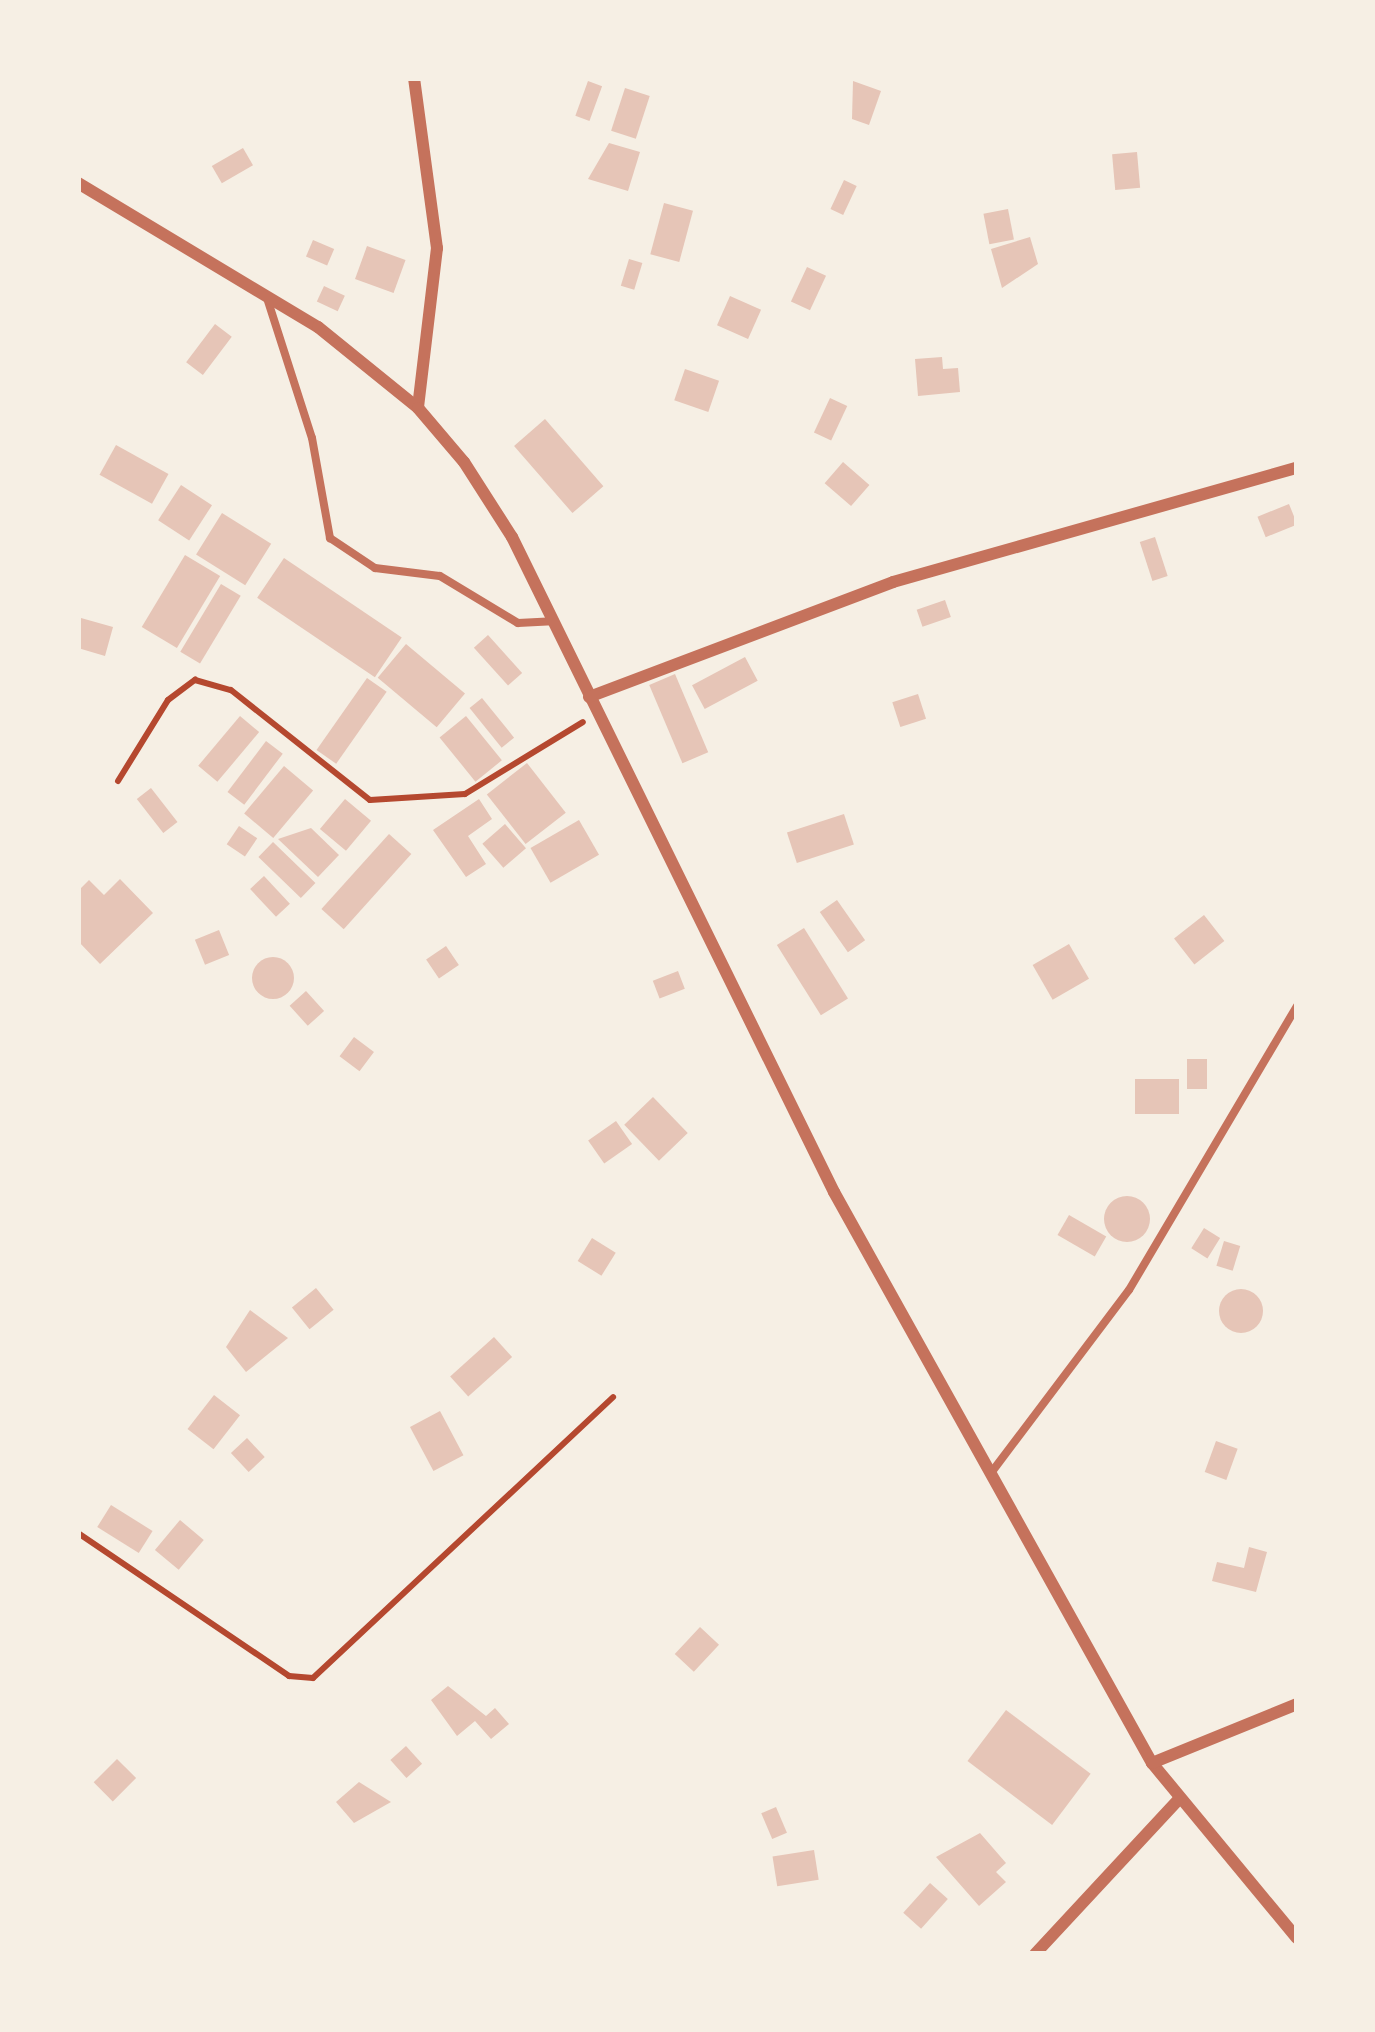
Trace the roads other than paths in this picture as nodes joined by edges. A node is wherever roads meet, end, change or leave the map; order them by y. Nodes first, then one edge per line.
1 (414, 78) edge
2 (78, 183) edge
3 (266, 291) junction
4 (418, 408) junction
5 (1297, 468) edge
6 (552, 621) junction
7 (589, 697) junction
8 (1297, 1006) edge
9 (994, 1469) junction
10 (1297, 1704) edge
11 (1152, 1762) junction
12 (1177, 1801) junction
13 (1297, 1938) edge
14 (1035, 1954) edge

1 - 4 street
2 - 3 street
3 - 4 street
3 - 6 lane
4 - 6 street
5 - 7 street
6 - 7 street
7 - 9 street
8 - 9 lane
9 - 11 street
10 - 11 street
11 - 12 street
12 - 13 street
12 - 14 street

